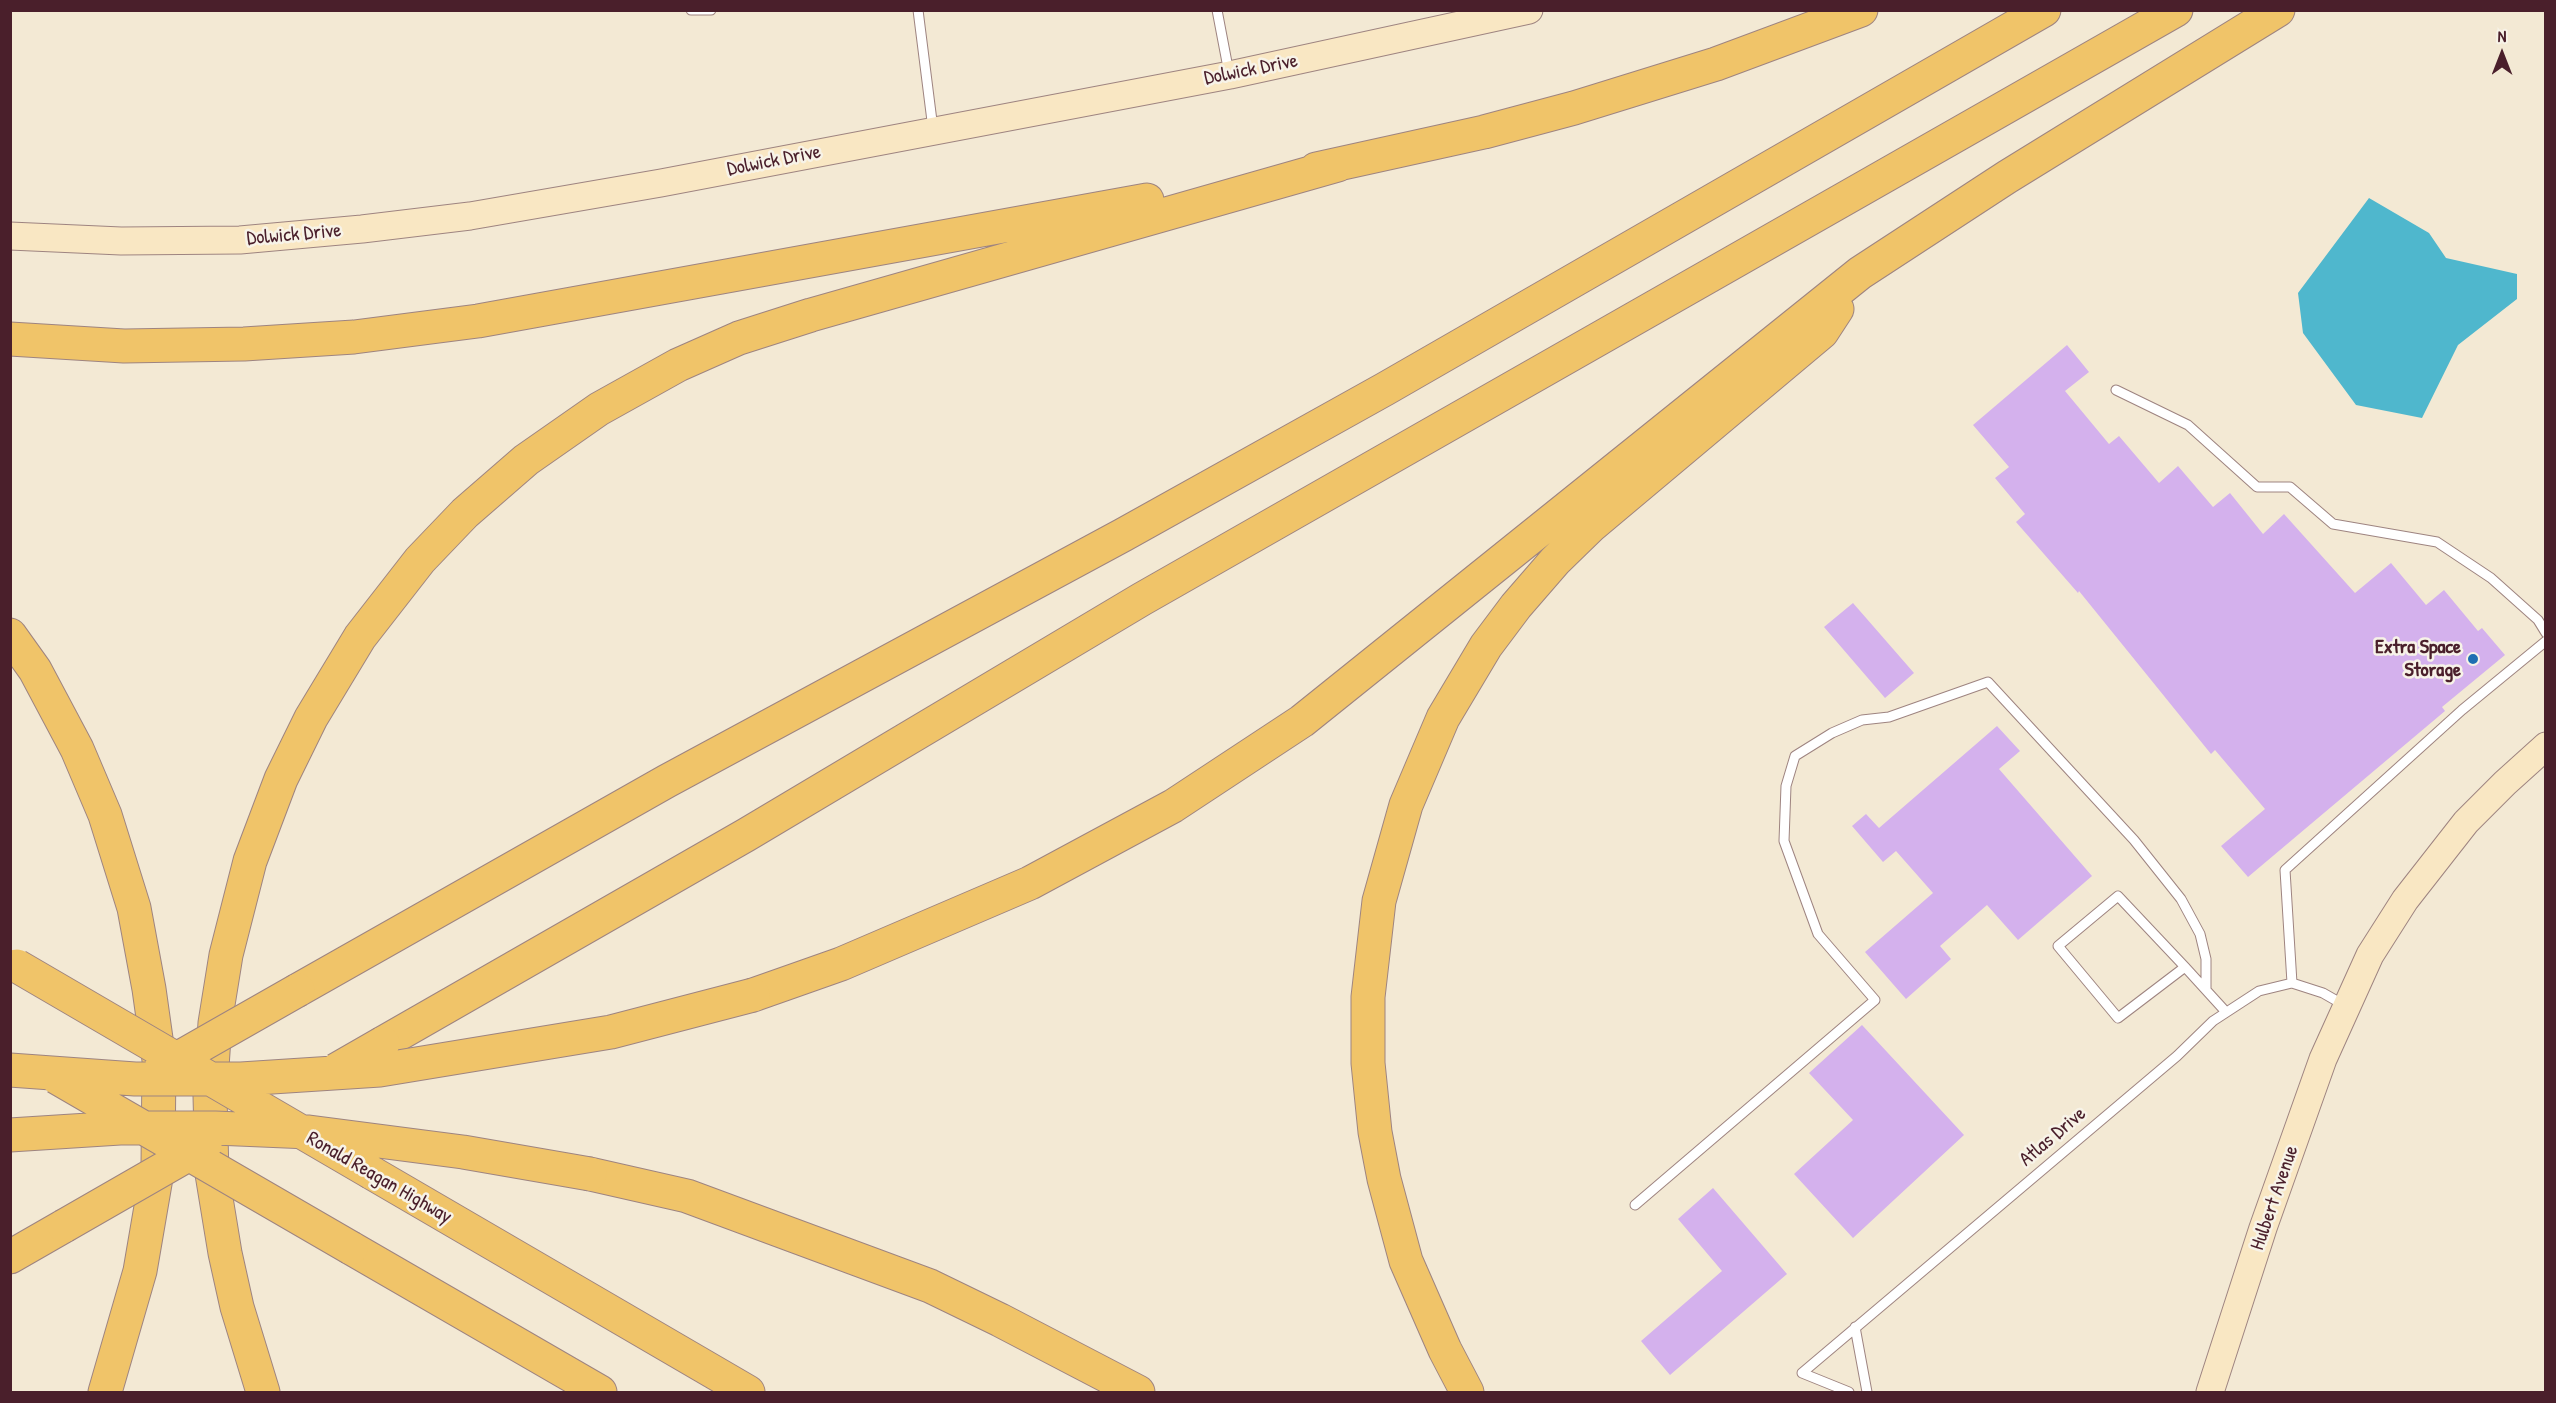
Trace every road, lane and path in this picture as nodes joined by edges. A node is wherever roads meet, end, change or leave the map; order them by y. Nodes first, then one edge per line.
1 (691, 10) edge
2 (711, 10) edge
3 (918, 10) edge
4 (1217, 10) edge
5 (1529, 10) edge
6 (1861, 10) edge
7 (2044, 10) edge
8 (2176, 10) edge
9 (2278, 10) edge
10 (1230, 75) junction
11 (934, 131) junction
12 (1338, 165) junction
13 (10, 236) edge
14 (1860, 273) junction
15 (10, 339) edge
16 (2116, 390) dead end
17 (2546, 633) edge
18 (10, 635) edge
19 (2546, 641) edge
20 (2546, 746) edge
21 (14, 964) edge
22 (2185, 967) junction
23 (2292, 983) junction
24 (2206, 990) junction
25 (2345, 1005) junction
26 (2226, 1012) junction
27 (10, 1050) edge
28 (10, 1070) edge
29 (10, 1135) edge
30 (10, 1153) edge
31 (1635, 1205) dead end
32 (10, 1257) edge
33 (1855, 1327) junction
34 (105, 1392) edge
35 (263, 1392) edge
36 (600, 1392) edge
37 (748, 1392) edge
38 (1138, 1392) edge
39 (1467, 1392) edge
40 (1849, 1392) edge
41 (1867, 1392) edge
42 (2210, 1392) edge

1 - 2 lane
3 - 11 lane
4 - 10 lane
5 - 10 main road, Dolwick Drive
6 - 12 highway
7 - 30 highway, bridge
8 - 32 highway, bridge
9 - 14 highway
10 - 11 main road, Dolwick Drive
11 - 13 main road, Dolwick Drive
12 - 15 highway
12 - 35 highway
14 - 28 highway, bridge
14 - 39 highway
16 - 17 lane
18 - 34 highway
19 - 23 lane
20 - 25 main road, Hulbert Avenue
21 - 37 highway, Ronald Reagan Highway, bridge
22 - 22 lane
22 - 24 lane
23 - 25 lane
23 - 26 lane, Atlas Drive
24 - 26 lane
24 - 31 lane
25 - 42 main road, Hulbert Avenue
26 - 33 lane, Atlas Drive
27 - 36 highway, bridge
29 - 38 highway, bridge
33 - 40 lane, Atlas Drive
33 - 41 lane

